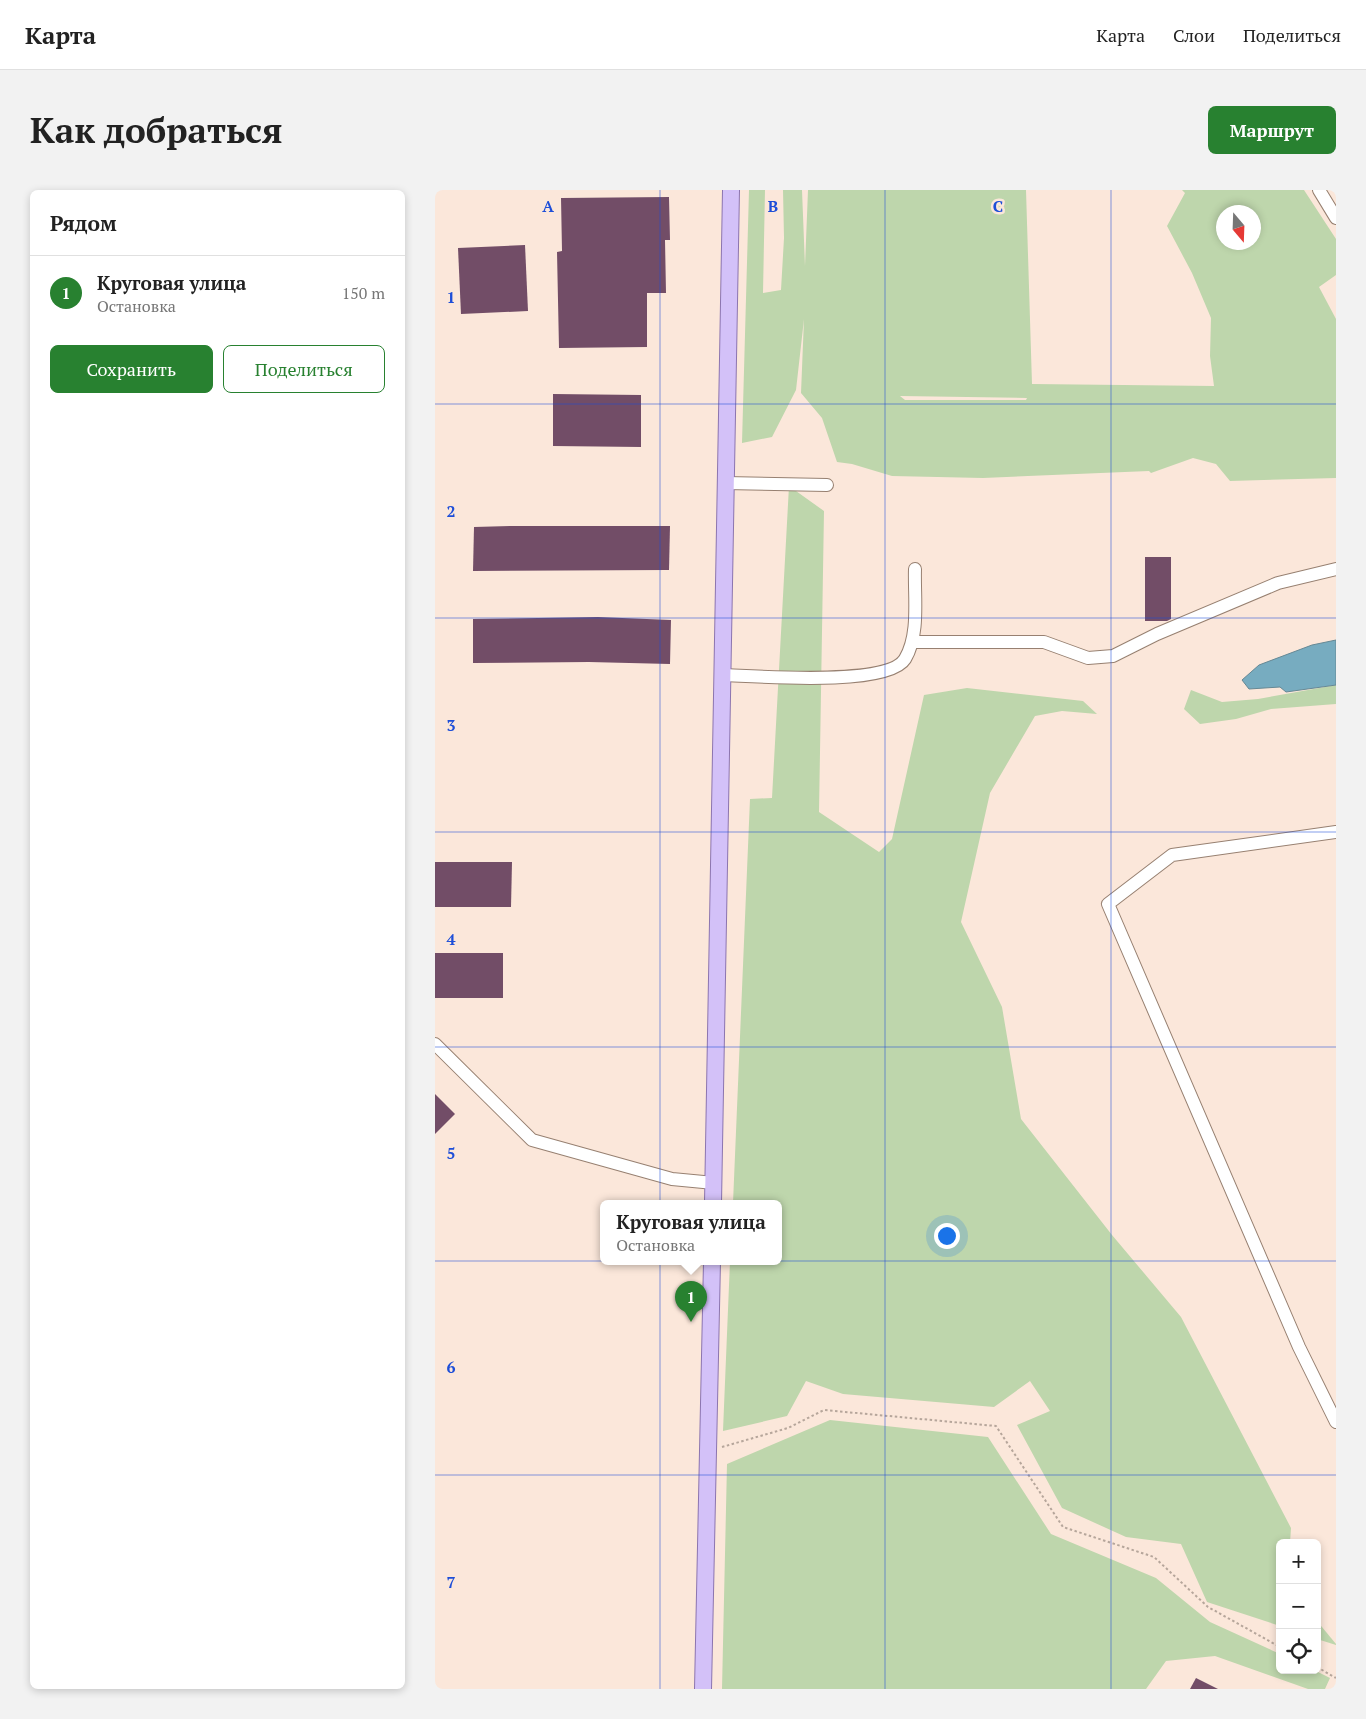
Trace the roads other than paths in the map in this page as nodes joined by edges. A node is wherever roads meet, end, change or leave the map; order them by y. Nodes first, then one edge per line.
1 (731, 190) edge
2 (1319, 190) edge
3 (1336, 218) edge
4 (725, 483) junction
5 (827, 485) dead end
6 (915, 569) dead end
7 (1336, 569) edge
8 (913, 642) junction
9 (723, 675) junction
10 (1336, 832) edge
11 (435, 1044) edge
12 (714, 1184) junction
13 (713, 1200) edge
14 (712, 1265) edge
15 (1336, 1422) edge
16 (703, 1689) edge

1 - 4 main road
2 - 3 street
4 - 5 street
4 - 9 main road
6 - 8 street
7 - 8 street
8 - 9 street
9 - 12 main road
10 - 15 street
11 - 12 street
12 - 13 main road
14 - 16 main road

